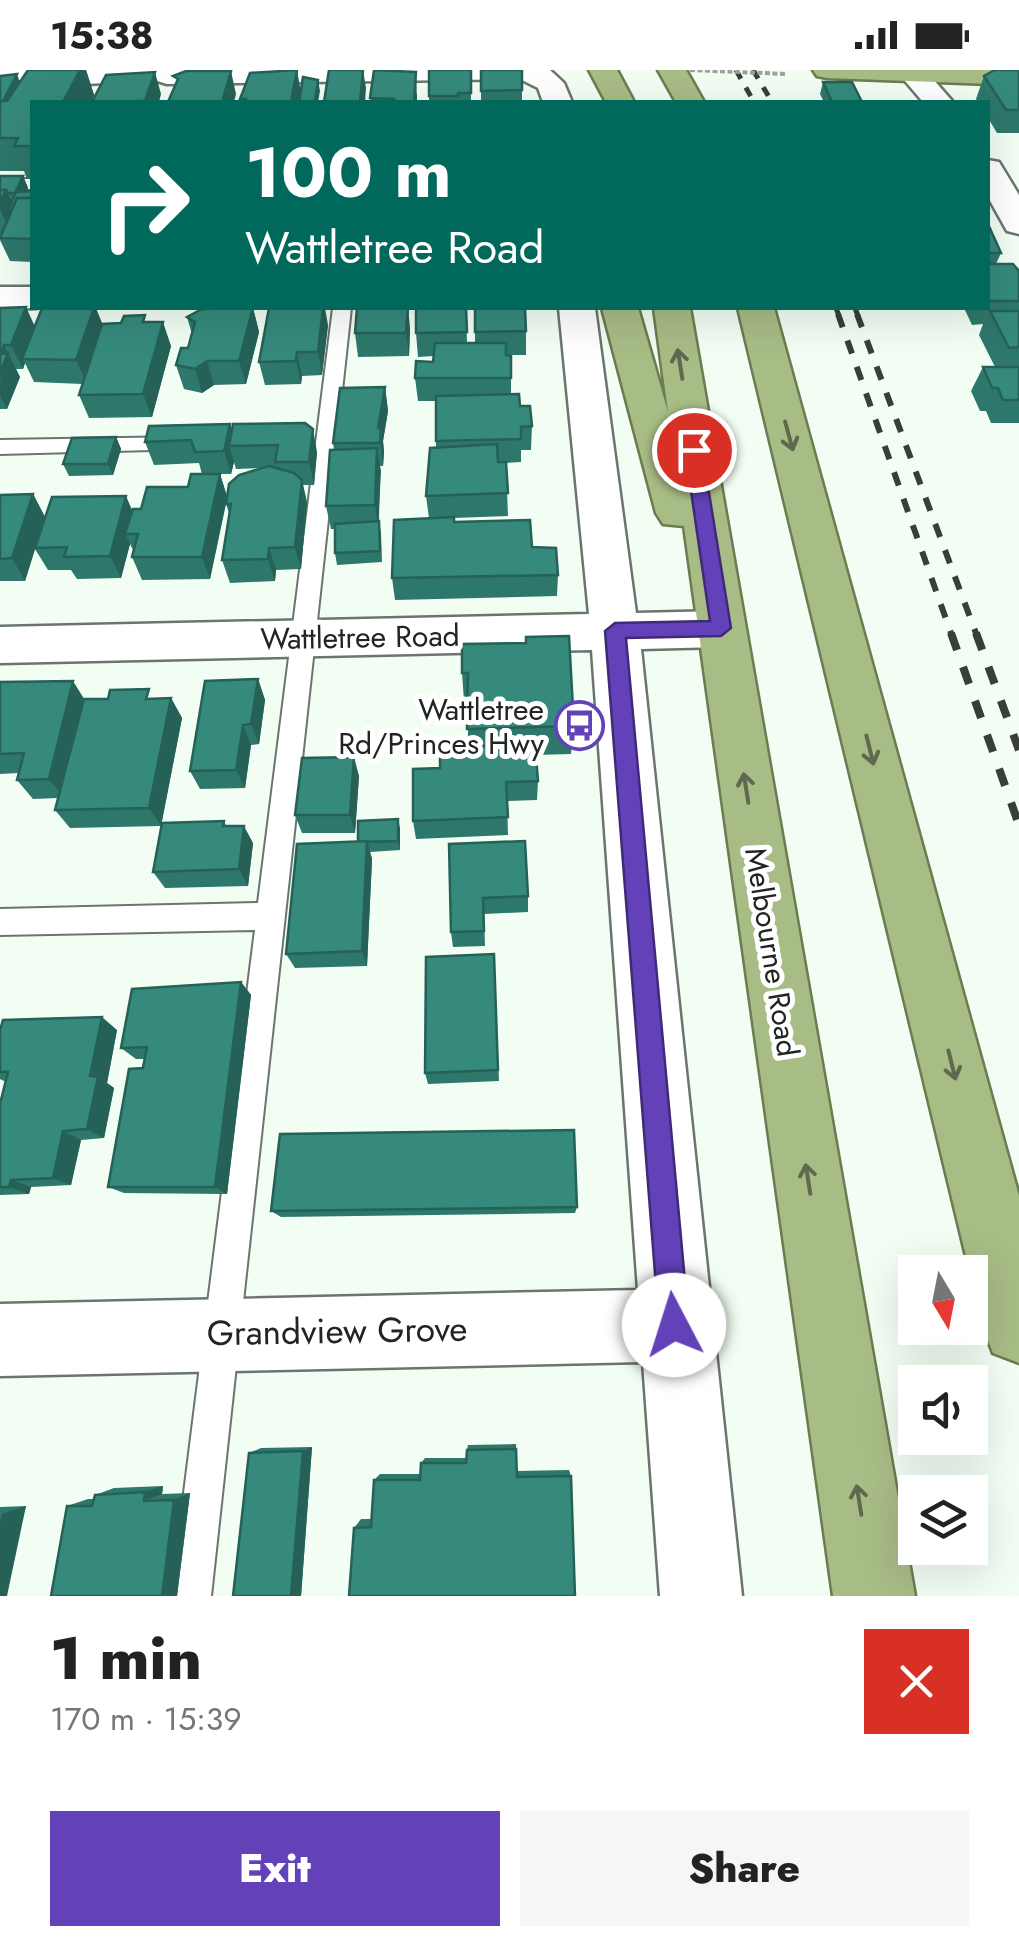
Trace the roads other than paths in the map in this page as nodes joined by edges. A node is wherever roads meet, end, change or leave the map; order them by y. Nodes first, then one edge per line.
1 (208, 70) edge
2 (603, 70) edge
3 (672, 70) edge
4 (828, 70) edge
5 (2, 71) edge
6 (166, 72) edge
7 (1019, 76) edge
8 (928, 79) edge
9 (556, 100) edge
10 (619, 100) edge
11 (689, 100) edge
12 (954, 100) edge
13 (990, 173) edge
14 (0, 184) edge
15 (30, 184) edge
16 (1019, 224) edge
17 (0, 298) edge
18 (30, 298) edge
19 (342, 310) edge
20 (577, 310) edge
21 (621, 310) edge
22 (672, 310) edge
23 (757, 310) edge
24 (210, 444) edge
25 (0, 447) edge
26 (721, 628) junction
27 (615, 631) junction
28 (304, 639) junction
29 (0, 645) edge
30 (272, 916) junction
31 (0, 922) edge
32 (674, 1325) junction
33 (1019, 1327) edge
34 (221, 1334) junction
35 (0, 1340) edge
36 (191, 1596) edge
37 (701, 1596) edge
38 (874, 1596) edge

1 - 6 street
2 - 10 highway
3 - 11 highway
4 - 8 highway
5 - 6 street
6 - 9 street
7 - 8 highway
8 - 12 street
13 - 16 street
14 - 15 lane
17 - 18 street
19 - 28 lane
20 - 27 street
21 - 26 highway
26 -> 22 highway, Melbourne Road
23 -> 33 highway
24 - 25 lane
26 - 27 street, Wattletree Road
38 -> 26 highway, Melbourne Road
27 - 28 street, Wattletree Road
27 - 32 street
28 - 29 street, Wattletree Road
28 - 30 lane
30 - 31 lane
30 - 34 lane
32 - 34 street, Grandview Grove
32 - 37 street
34 - 35 street, Grandview Grove
34 - 36 lane

